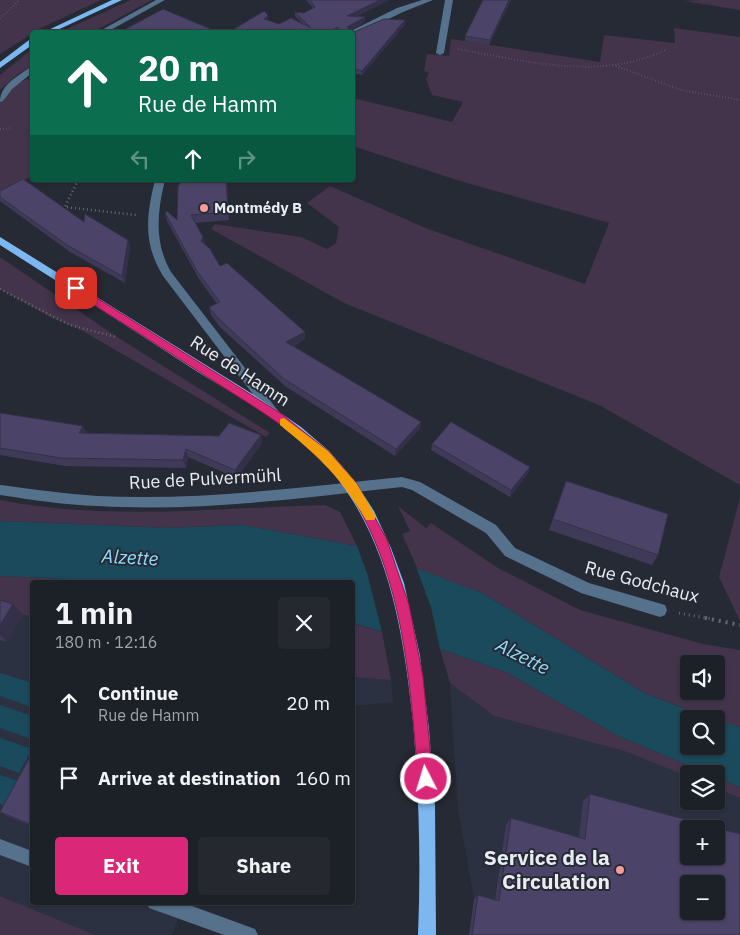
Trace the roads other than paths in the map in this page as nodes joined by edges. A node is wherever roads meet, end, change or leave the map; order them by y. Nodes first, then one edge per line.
1 (118, 0) edge
2 (161, 0) edge
3 (429, 0) edge
4 (449, 0) edge
5 (52, 30) edge
6 (106, 30) edge
7 (355, 32) edge
8 (30, 44) edge
9 (440, 50) road end
10 (0, 66) edge
11 (30, 71) edge
12 (0, 99) edge
13 (159, 182) edge
14 (0, 240) edge
15 (276, 416) junction
16 (353, 487) junction
17 (0, 490) edge
18 (660, 610) road end
19 (0, 847) edge
20 (30, 858) edge
21 (164, 905) edge
22 (249, 935) edge
23 (427, 935) edge

1 - 5 main road
2 - 6 street
3 - 7 street
4 - 9 street
8 - 10 main road
11 - 12 street
13 - 15 street
14 - 15 main road, Rue de Hamm
15 - 16 main road, Rue de Hamm
16 - 17 street, Rue de Pulvermühl
16 - 18 street, Rue Godchaux
16 - 23 main road, Rue de Hamm
19 - 20 street
21 - 22 street

